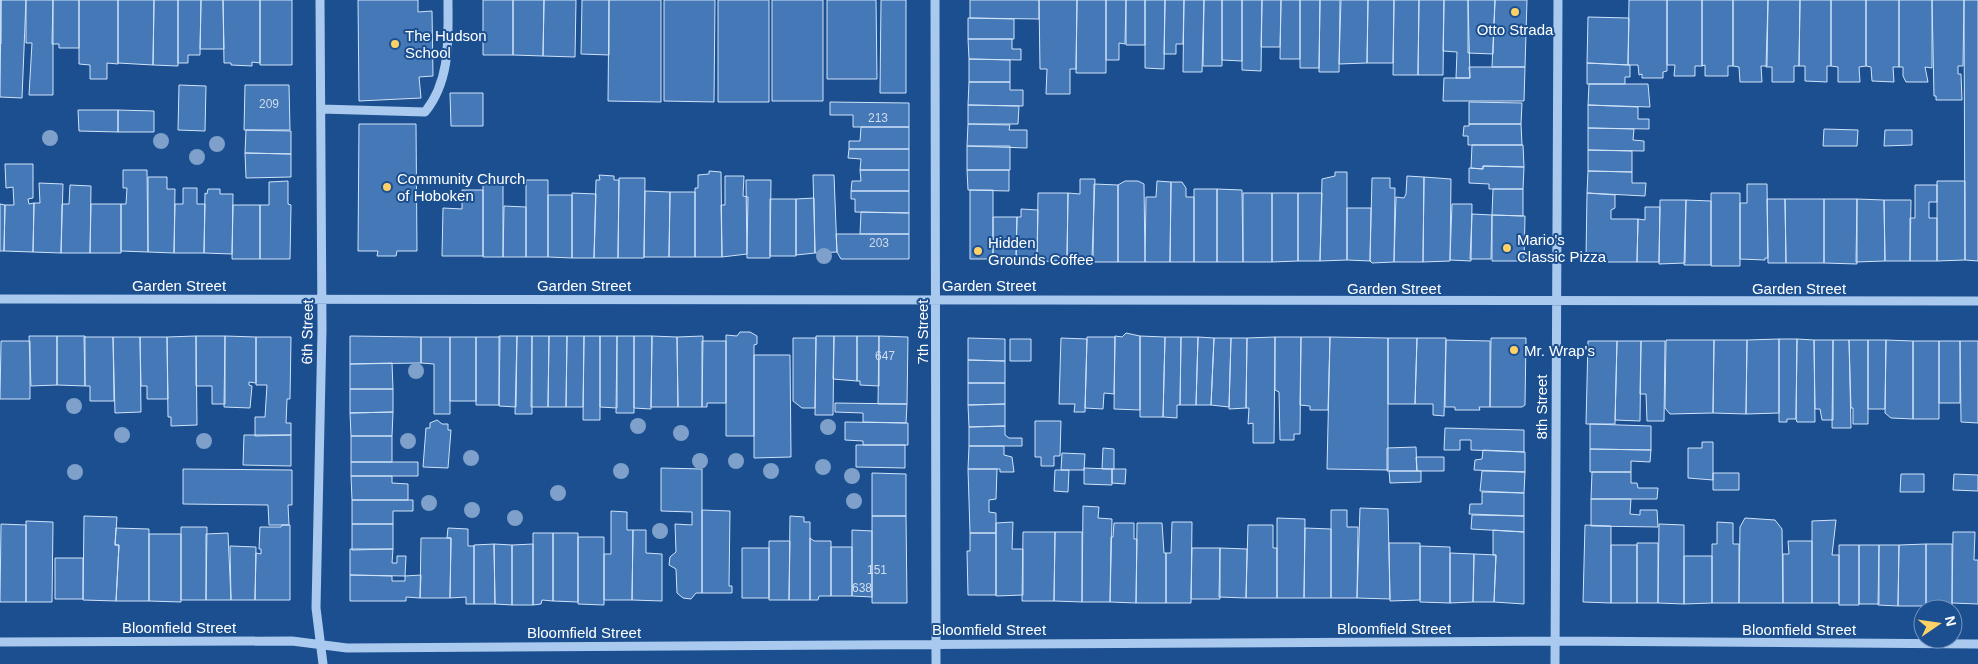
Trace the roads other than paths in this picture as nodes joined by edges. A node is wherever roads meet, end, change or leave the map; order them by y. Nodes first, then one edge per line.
1 (320, 0) edge
2 (448, 0) edge
3 (935, 0) edge
4 (1558, 0) edge
5 (321, 109) junction
6 (322, 298) junction
7 (0, 299) edge
8 (936, 299) junction
9 (1978, 301) edge
10 (1555, 302) junction
11 (1555, 641) junction
12 (0, 642) edge
13 (935, 643) junction
14 (1978, 644) edge
15 (320, 645) junction
16 (323, 664) edge
17 (936, 664) edge
18 (1555, 664) edge

1 - 5 street, 6th Street
2 - 5 street
3 - 8 street, 7th Street
4 - 10 street, 8th Street
5 - 6 street, 6th Street
6 - 7 street, Garden Street
6 - 8 street, Garden Street
6 - 15 street, 6th Street
8 - 10 street, Garden Street
8 - 13 street, 7th Street
9 - 10 street, Garden Street
10 - 11 street, 8th Street
11 - 13 street, Bloomfield Street
11 - 14 street, Bloomfield Street
11 - 18 street, 8th Street
12 - 15 street, Bloomfield Street
13 - 15 street, Bloomfield Street
13 - 17 street, 7th Street
15 - 16 street, 6th Street

